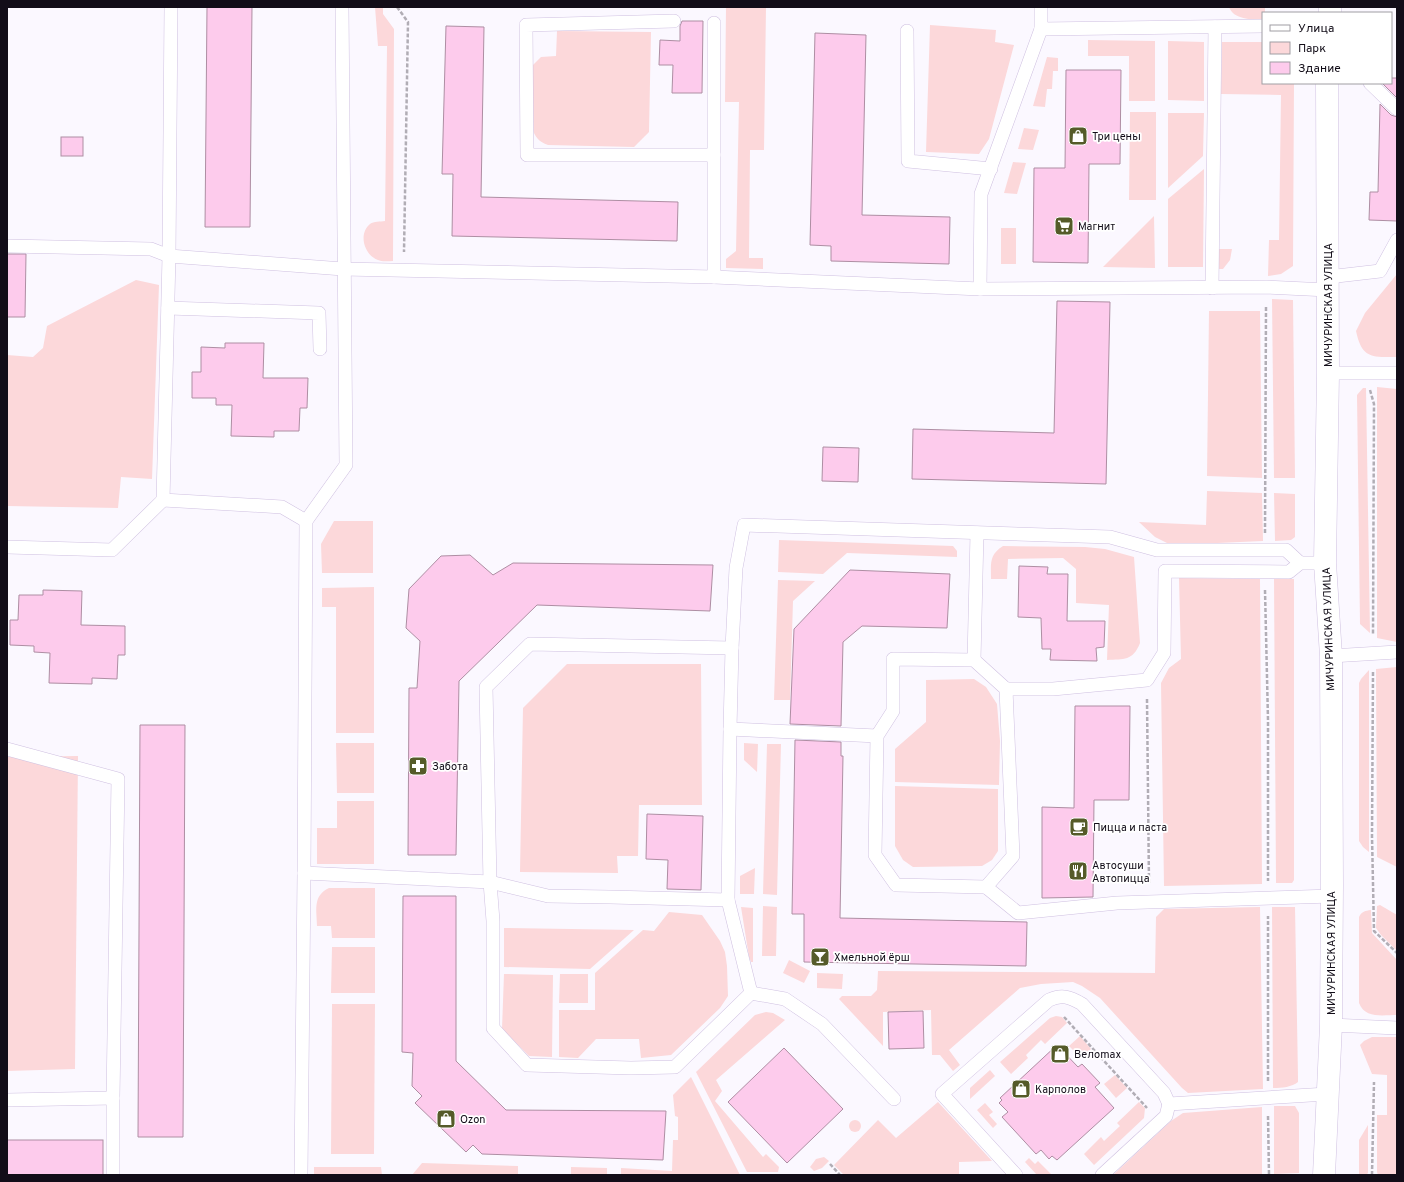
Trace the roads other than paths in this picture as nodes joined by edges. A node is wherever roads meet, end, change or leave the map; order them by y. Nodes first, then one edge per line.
1 (171, 7) edge
2 (342, 7) edge
3 (1041, 7) edge
4 (674, 21) dead end
5 (714, 23) dead end
6 (1262, 26) edge
7 (1215, 27) junction
8 (1041, 29) junction
9 (907, 31) dead end
10 (1327, 84) edge
11 (1371, 84) edge
12 (1397, 109) edge
13 (714, 155) junction
14 (991, 169) junction
15 (1397, 240) edge
16 (7, 246) edge
17 (169, 256) junction
18 (343, 269) junction
19 (714, 277) junction
20 (1328, 284) junction
21 (1212, 288) junction
22 (980, 289) junction
23 (168, 308) junction
24 (320, 349) dead end
25 (1328, 373) junction
26 (1397, 373) edge
27 (163, 500) junction
28 (306, 521) junction
29 (977, 533) junction
30 (7, 547) edge
31 (1300, 563) junction
32 (1325, 563) junction
33 (732, 648) junction
34 (1397, 652) edge
35 (1331, 656) junction
36 (974, 660) junction
37 (1006, 689) junction
38 (730, 729) junction
39 (876, 736) junction
40 (7, 749) edge
41 (304, 873) junction
42 (490, 882) junction
43 (986, 887) junction
44 (1332, 896) junction
45 (728, 900) junction
46 (751, 993) junction
47 (1331, 1025) junction
48 (1397, 1028) edge
49 (1327, 1094) junction
50 (113, 1098) junction
51 (894, 1099) dead end
52 (7, 1100) edge
53 (1169, 1104) junction
54 (113, 1175) edge
55 (300, 1175) edge
56 (1016, 1175) edge
57 (1102, 1175) edge
58 (1324, 1175) edge

1 - 17 lane
2 - 18 lane
3 - 8 lane
4 - 13 lane
5 - 13 lane
6 - 7 lane
7 - 8 lane
7 - 21 lane
8 - 14 lane
9 - 14 lane
10 - 20 main road, МИЧУРИНСКАЯ УЛИЦА
11 - 12 lane
13 - 19 lane
14 - 22 lane
15 - 20 lane
16 - 17 lane
17 - 18 lane
17 - 23 lane
18 - 19 lane
18 - 28 lane
19 - 22 lane
20 - 21 lane
20 - 25 main road, МИЧУРИНСКАЯ УЛИЦА
21 - 22 lane
23 - 24 lane
23 - 27 lane
25 - 26 lane
25 - 32 main road, МИЧУРИНСКАЯ УЛИЦА
27 - 28 lane
27 - 30 lane
28 - 41 lane
29 - 31 lane
29 - 33 lane
29 - 36 lane
31 - 32 lane
31 - 37 lane
32 - 35 main road, МИЧУРИНСКАЯ УЛИЦА
33 - 38 lane
33 - 42 lane
34 - 35 lane
35 - 44 main road, МИЧУРИНСКАЯ УЛИЦА
36 - 37 lane
36 - 39 lane
37 - 43 lane
38 - 39 lane
38 - 45 lane
39 - 43 lane
40 - 50 lane
41 - 42 lane
41 - 55 lane
42 - 45 lane
42 - 46 lane
43 - 44 lane
44 - 47 main road, МИЧУРИНСКАЯ УЛИЦА
45 - 46 lane
46 - 51 lane
47 - 48 lane
47 - 49 main road, МИЧУРИНСКАЯ УЛИЦА
49 - 53 lane
49 - 58 main road, МИЧУРИНСКАЯ УЛИЦА
50 - 52 lane
50 - 54 lane
53 - 56 lane
53 - 57 lane

